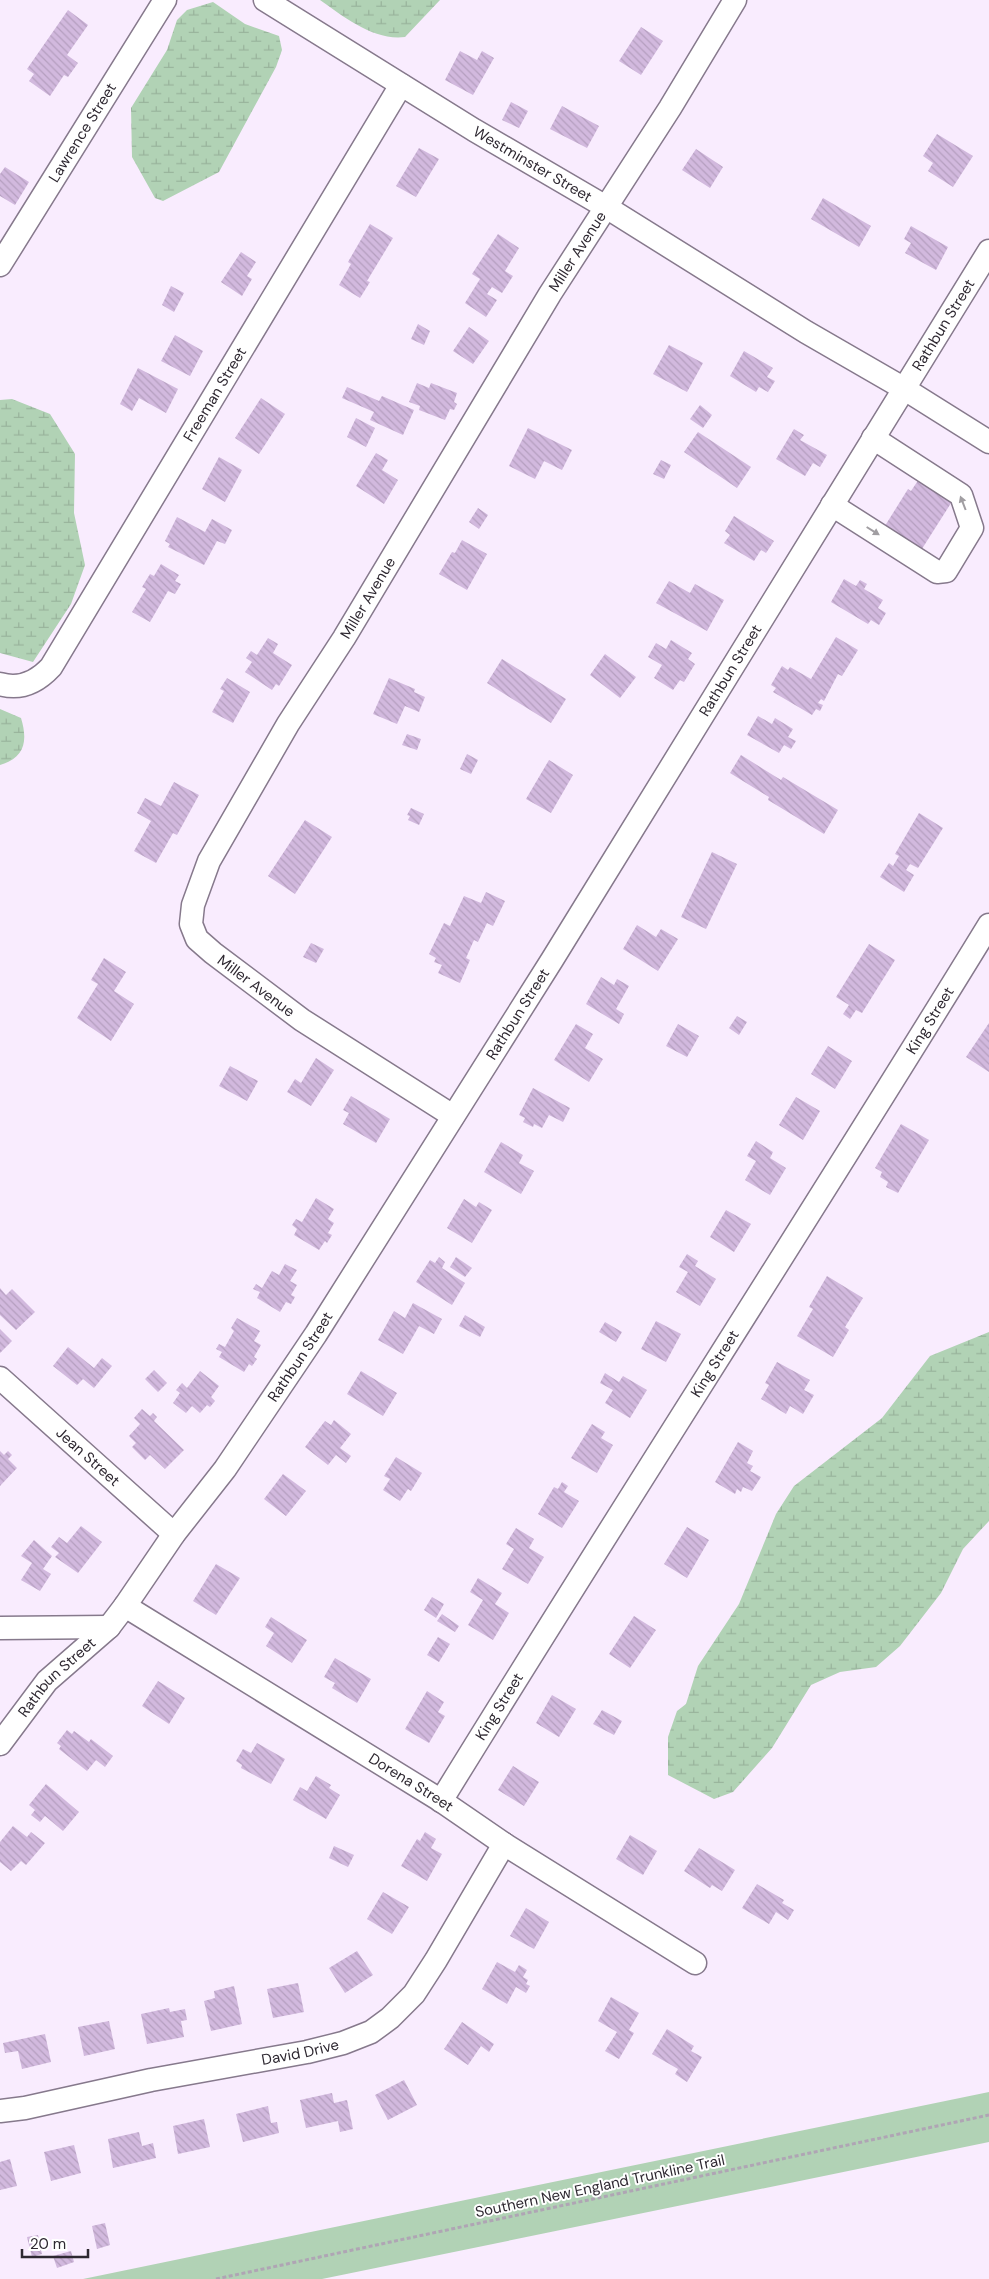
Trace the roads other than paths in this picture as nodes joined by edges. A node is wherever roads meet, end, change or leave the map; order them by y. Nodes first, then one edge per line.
1 (165, 0) edge
2 (265, 0) edge
3 (735, 0) edge
4 (401, 85) junction
5 (606, 207) junction
6 (989, 251) edge
7 (0, 265) edge
8 (903, 388) junction
9 (873, 438) junction
10 (989, 442) edge
11 (832, 505) junction
12 (7, 685) edge
13 (989, 925) edge
14 (453, 1116) junction
15 (0, 1378) edge
16 (174, 1534) junction
17 (125, 1606) junction
18 (108, 1627) junction
19 (0, 1628) edge
20 (0, 1744) edge
21 (441, 1801) junction
22 (504, 1844) junction
23 (695, 1963) dead end
24 (0, 2111) edge

1 - 7 street, Lawrence Street
2 - 4 street, Westminster Street
3 - 5 street, Miller Avenue
4 - 5 street, Westminster Street
4 - 12 street, Freeman Street
5 - 8 street, Westminster Street
5 - 14 street, Miller Avenue
6 - 8 street, Rathbun Street
8 - 9 street, Rathbun Street
8 - 10 street, Westminster Street
9 - 11 street, Rathbun Street
11 -> 9 street
11 - 14 street, Rathbun Street
13 - 21 street, King Street
14 - 16 street, Rathbun Street
15 - 16 street, Jean Street
16 - 17 street, Rathbun Street
17 - 18 street, Rathbun Street
17 - 21 street, Dorena Street
18 - 19 street
18 - 20 street, Rathbun Street
21 - 22 street, Dorena Street
22 - 23 street, Dorena Street
22 - 24 street, David Drive

